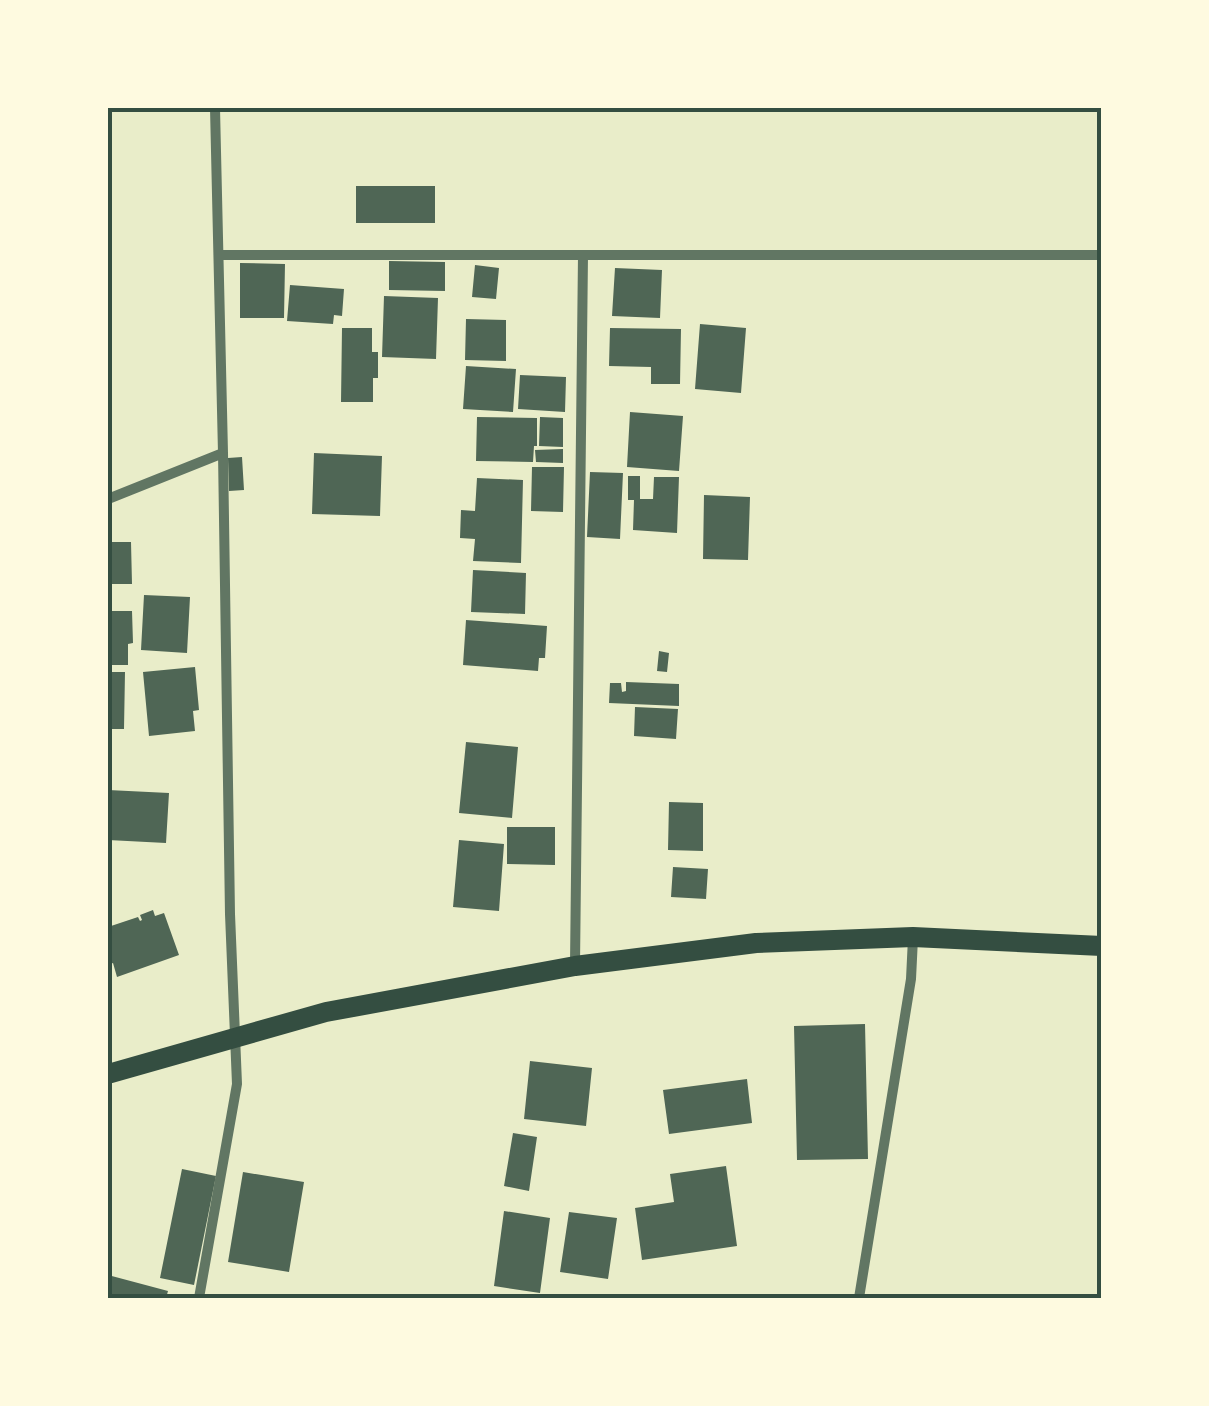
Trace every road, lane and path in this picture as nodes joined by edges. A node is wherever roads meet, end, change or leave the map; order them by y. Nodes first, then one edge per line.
1 (215, 108) edge
2 (219, 255) junction
3 (583, 255) junction
4 (1102, 255) edge
5 (223, 453) junction
6 (108, 499) edge
7 (913, 937) junction
8 (1102, 946) edge
9 (575, 966) junction
10 (234, 1036) junction
11 (108, 1074) edge
12 (199, 1298) edge
13 (859, 1298) edge

1 - 2 street
2 - 3 street
2 - 5 street
3 - 4 street
3 - 9 street
5 - 6 street
5 - 10 street
7 - 8 main road
7 - 9 main road
7 - 13 street
9 - 10 main road
10 - 11 main road
10 - 12 street

